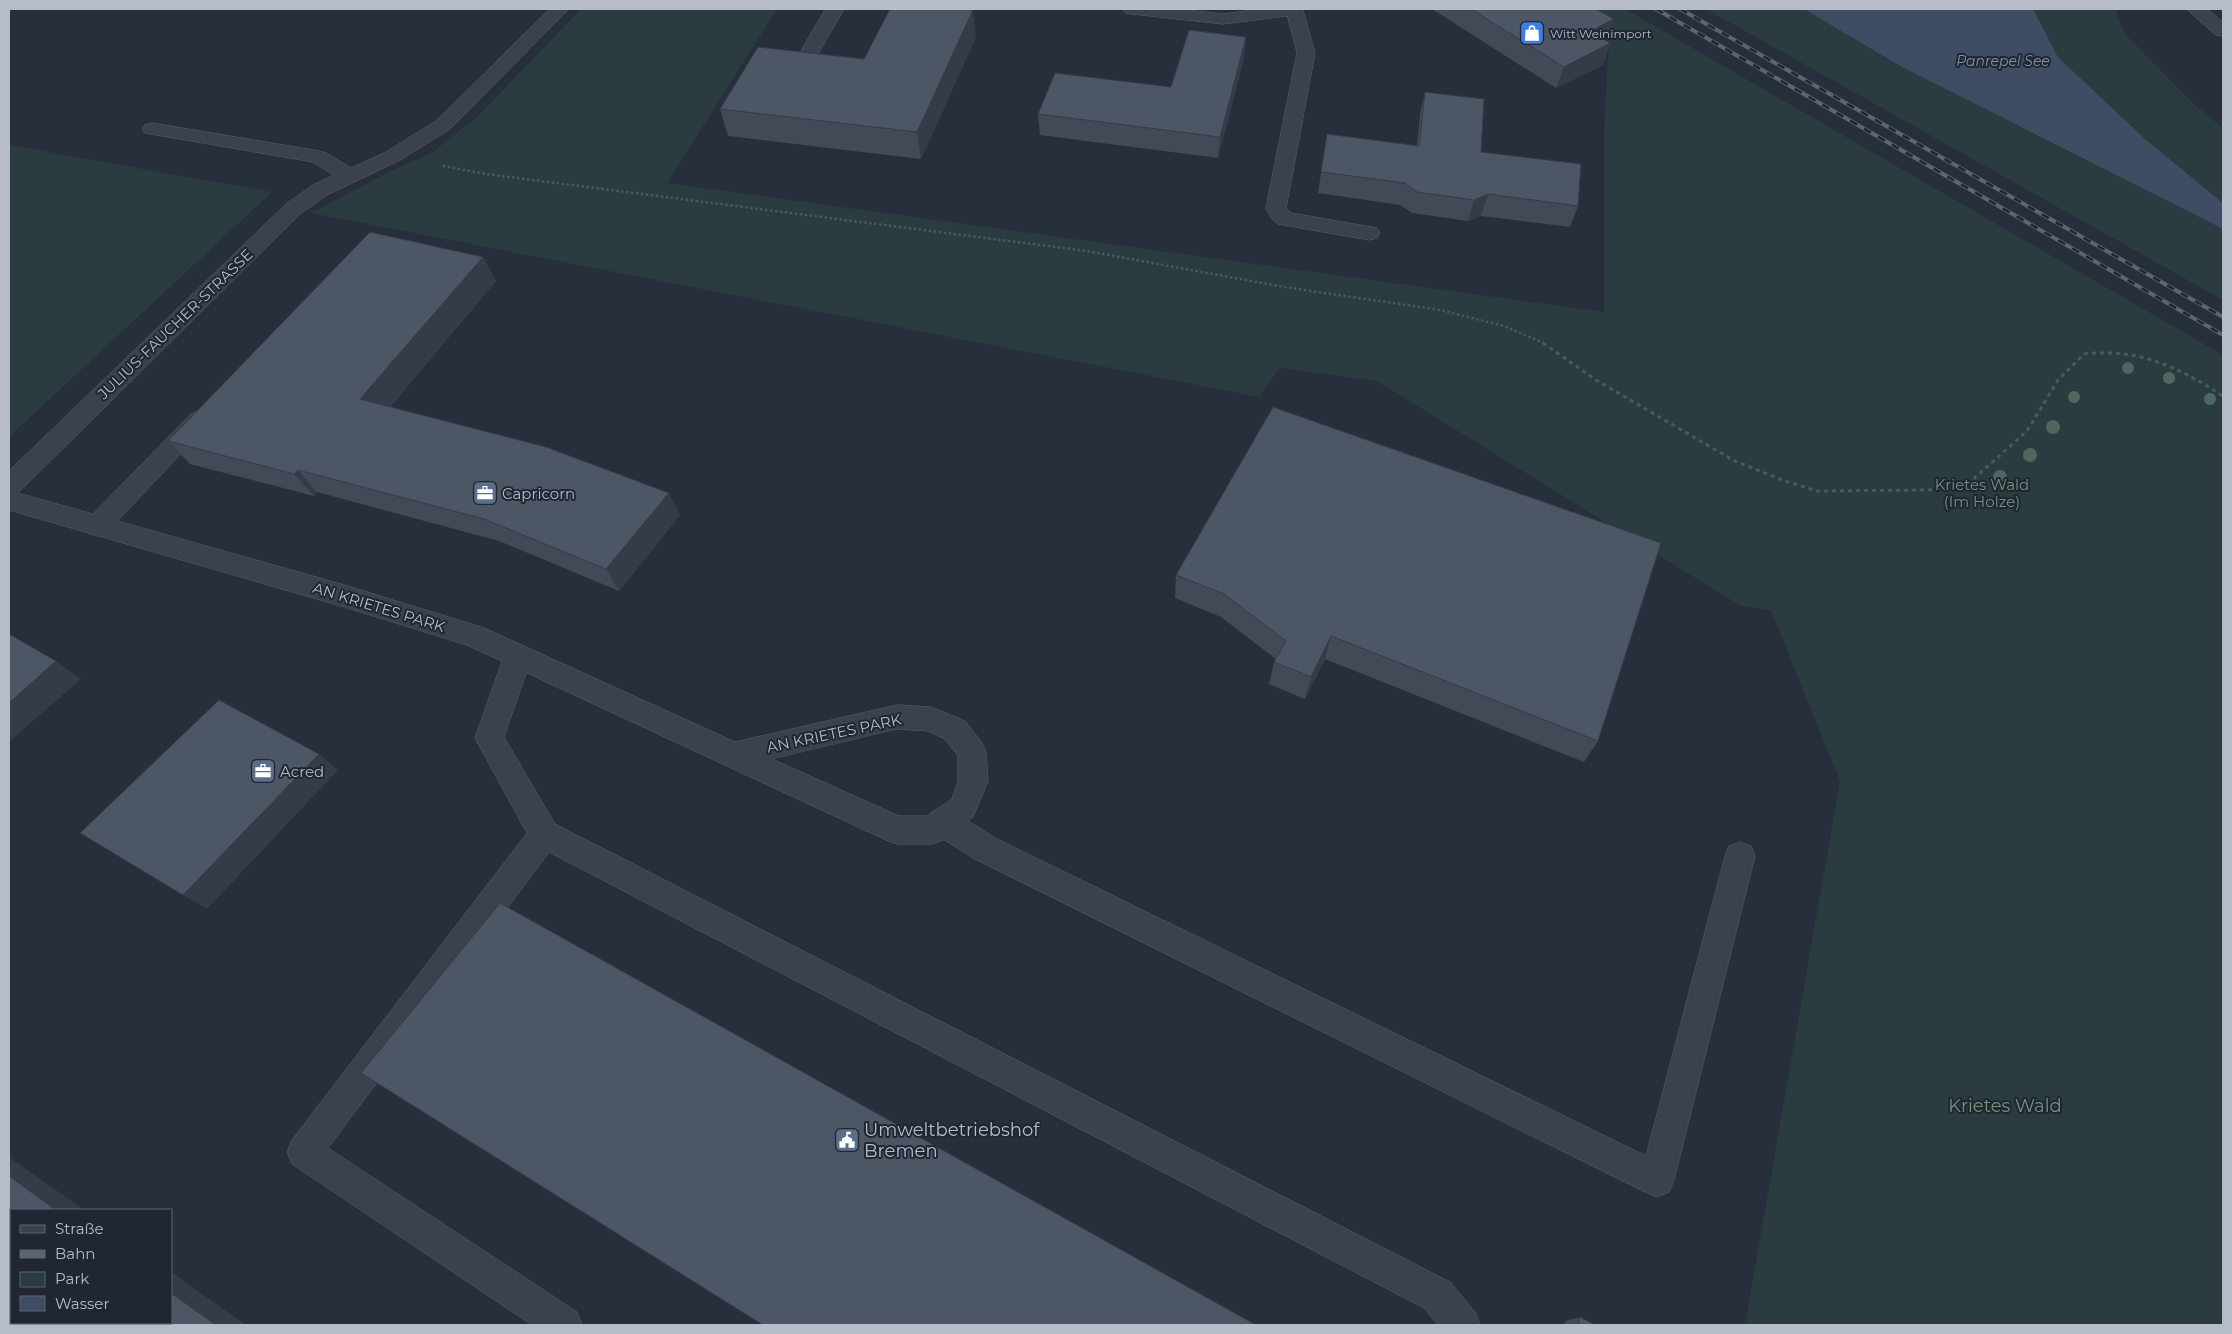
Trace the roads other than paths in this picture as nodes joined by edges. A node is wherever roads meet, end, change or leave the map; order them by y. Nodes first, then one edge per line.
1 (560, 9) edge
2 (834, 9) edge
3 (1132, 9) edge
4 (2196, 9) edge
5 (1271, 11) edge
6 (2223, 31) edge
7 (804, 62) edge
8 (152, 129) dead end
9 (350, 176) junction
10 (1368, 233) dead end
11 (214, 404) edge
12 (9, 486) edge
13 (9, 500) edge
14 (97, 526) junction
15 (518, 656) junction
16 (734, 755) junction
17 (942, 822) junction
18 (544, 834) junction
19 (1740, 856) dead end
20 (564, 1325) edge
21 (1462, 1325) edge

1 - 9 street, JULIUS-FAUCHER-STRASSE
2 - 7 street
3 - 5 street
4 - 6 street
5 - 10 street
8 - 9 street
9 - 12 street, JULIUS-FAUCHER-STRASSE
11 - 14 street
13 - 14 street, AN KRIETES PARK
14 - 15 street, AN KRIETES PARK
15 - 16 street, AN KRIETES PARK
15 - 18 street
16 - 17 street, AN KRIETES PARK
16 - 17 street, AN KRIETES PARK
17 - 19 street
18 - 20 street
18 - 21 street

